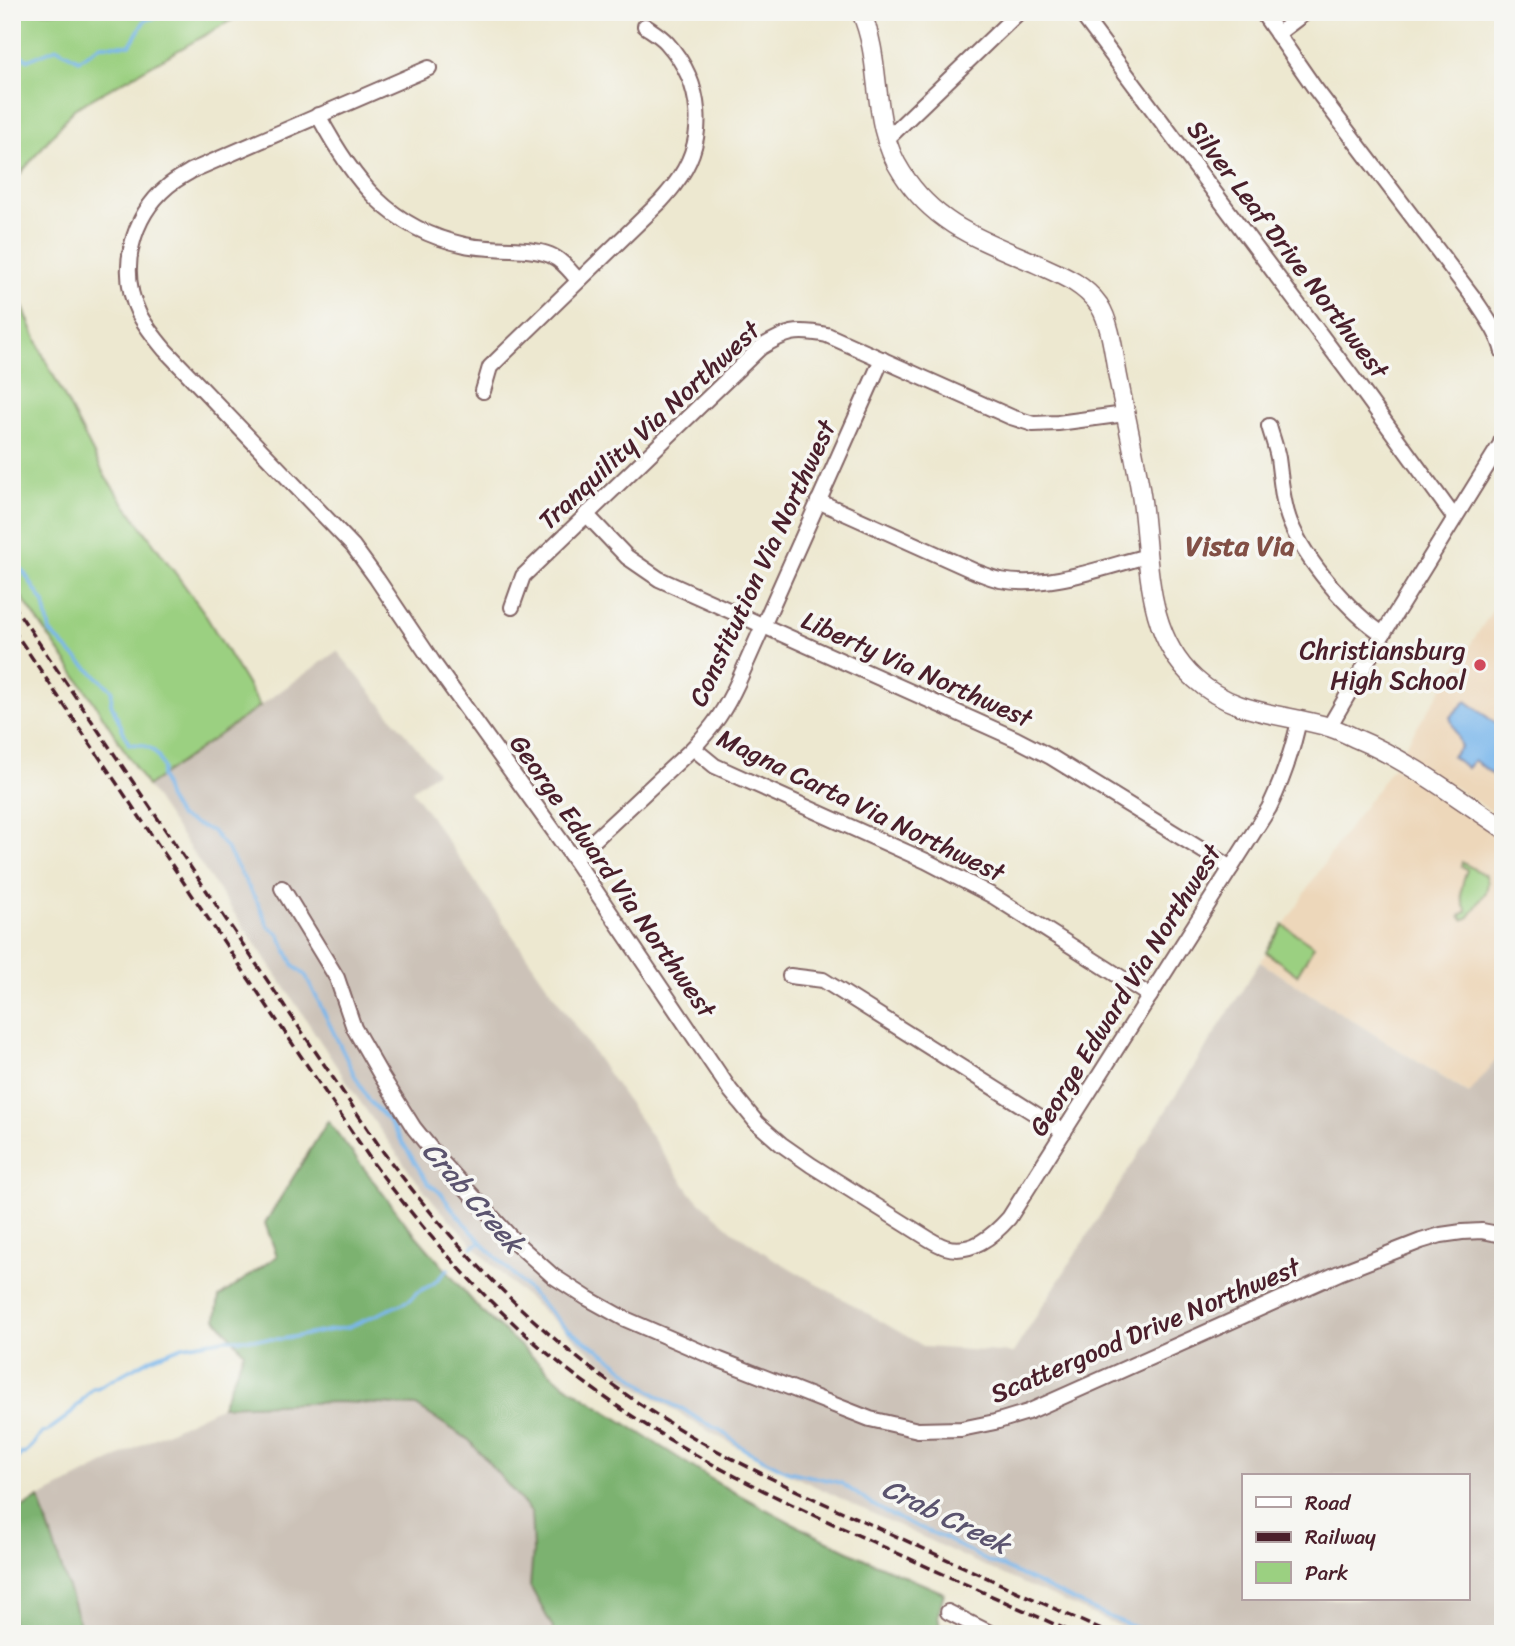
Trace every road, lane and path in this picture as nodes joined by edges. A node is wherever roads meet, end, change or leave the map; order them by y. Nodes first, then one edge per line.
1 (861, 12) edge
2 (1019, 12) edge
3 (1080, 12) edge
4 (1262, 12) edge
5 (1306, 12) edge
6 (645, 26) dead end
7 (1277, 34) junction
8 (429, 68) dead end
9 (318, 115) junction
10 (886, 140) junction
11 (578, 280) junction
12 (1503, 352) edge
13 (882, 359) junction
14 (483, 391) dead end
15 (1125, 414) junction
16 (1269, 426) dead end
17 (1503, 436) edge
18 (818, 501) junction
19 (586, 514) junction
20 (1454, 517) junction
21 (1147, 556) junction
22 (512, 607) dead end
23 (763, 626) junction
24 (1383, 634) junction
25 (1299, 721) junction
26 (1329, 727) junction
27 (693, 748) junction
28 (1503, 828) edge
29 (574, 859) junction
30 (1231, 868) junction
31 (282, 888) dead end
32 (790, 976) dead end
33 (1150, 996) junction
34 (1064, 1132) junction
35 (1503, 1235) edge
36 (948, 1612) dead end
37 (992, 1634) edge

1 - 10 street
2 - 10 street
3 - 20 street, Silver Leaf Drive Northwest
4 - 7 street
5 - 7 street
6 - 11 street
7 - 12 street
8 - 9 street, George Edward Via Northwest
9 - 11 street
9 - 29 street, George Edward Via Northwest
10 - 15 street
11 - 14 street
13 - 15 street, Tranquility Via Northwest
13 - 18 street, Constitution Via Northwest
13 - 19 street, Tranquility Via Northwest
15 - 21 street
16 - 24 street
17 - 20 street
18 - 21 street
18 - 23 street, Constitution Via Northwest
19 - 22 street, Tranquility Via Northwest
19 - 23 street, Liberty Via Northwest
20 - 24 street
21 - 25 street
23 - 27 street, Constitution Via Northwest
23 - 30 street, Liberty Via Northwest
24 - 26 street
25 - 26 street
25 - 30 street, George Edward Via Northwest
26 - 28 street
27 - 29 street, Constitution Via Northwest
27 - 33 street, Magna Carta Via Northwest
29 - 34 street, George Edward Via Northwest
30 - 33 street, George Edward Via Northwest
31 - 35 street, Scattergood Drive Northwest
32 - 34 street
33 - 34 street, George Edward Via Northwest
36 - 37 street

